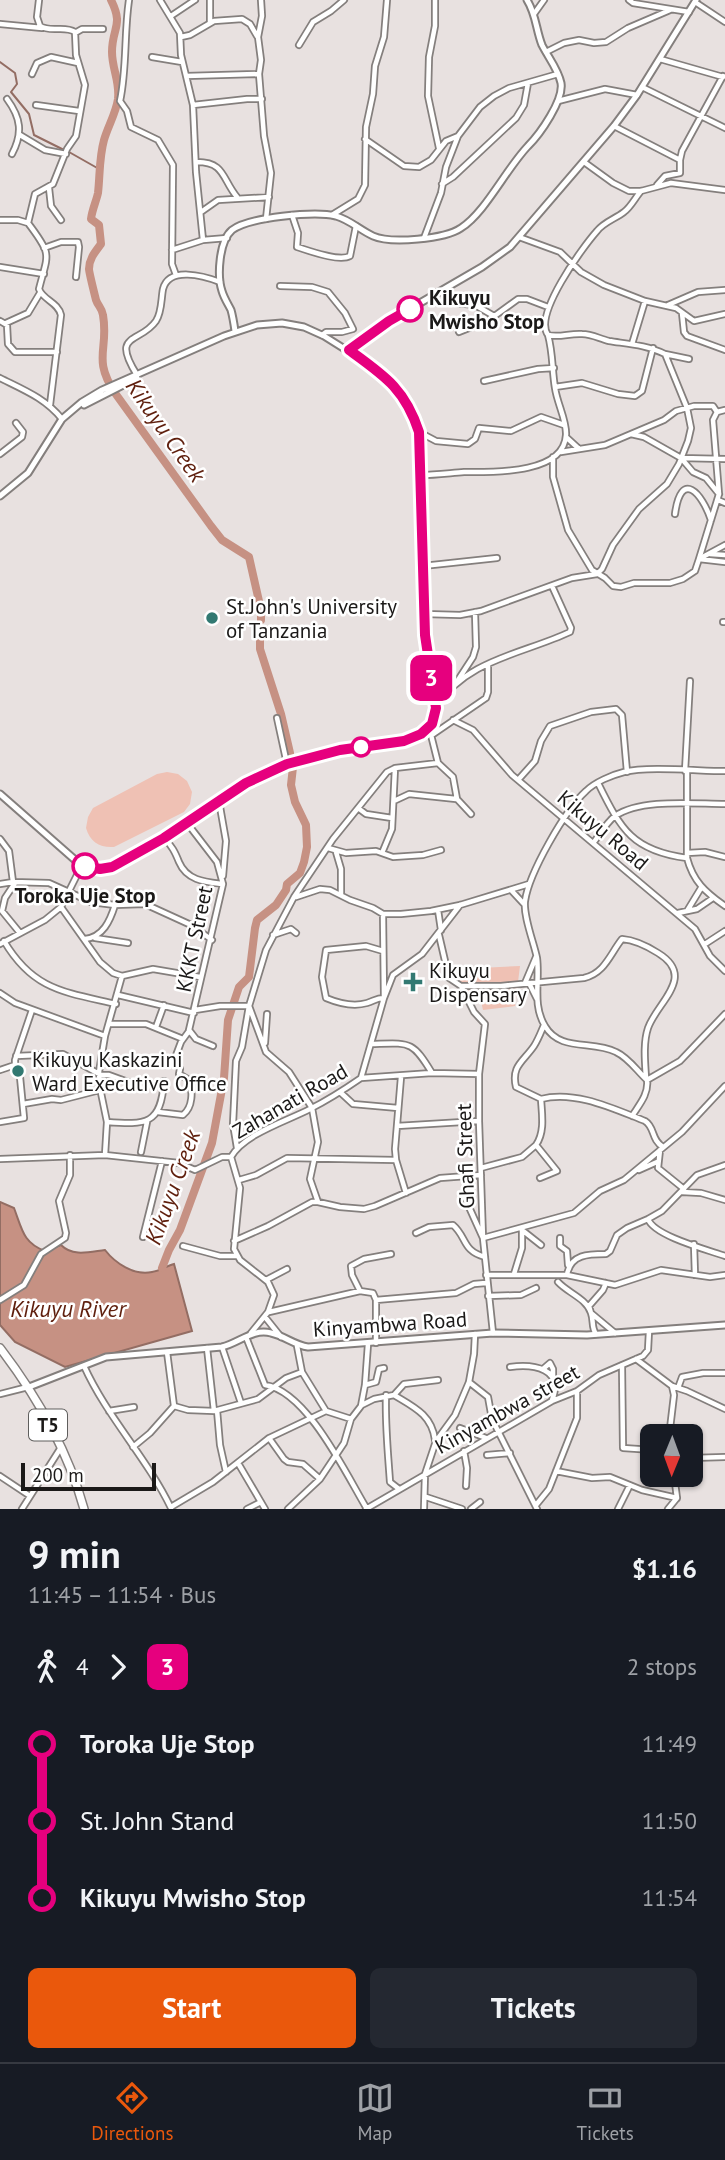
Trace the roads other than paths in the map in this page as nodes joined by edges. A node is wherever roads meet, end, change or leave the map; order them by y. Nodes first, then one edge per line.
1 (39, 0) edge
2 (129, 0) edge
3 (160, 0) edge
4 (195, 0) edge
5 (211, 0) edge
6 (261, 0) edge
7 (344, 0) edge
8 (387, 0) edge
9 (435, 0) edge
10 (527, 0) edge
11 (544, 0) edge
12 (629, 0) edge
13 (696, 1) edge
14 (670, 10) junction
15 (689, 12) junction
16 (534, 15) junction
17 (172, 16) junction
18 (210, 22) junction
19 (725, 22) edge
20 (0, 24) edge
21 (43, 28) junction
22 (103, 29) dead end
23 (75, 33) junction
24 (181, 37) junction
25 (258, 37) junction
26 (299, 45) dead end
27 (546, 52) junction
28 (152, 57) dead end
29 (660, 59) junction
30 (79, 63) junction
31 (183, 63) junction
32 (32, 74) dead end
33 (260, 74) junction
34 (558, 74) junction
35 (186, 76) junction
36 (724, 77) edge
37 (528, 83) junction
38 (642, 87) junction
39 (637, 95) junction
40 (7, 99) dead end
41 (262, 99) junction
42 (558, 101) junction
43 (37, 105) dead end
44 (194, 105) junction
45 (79, 111) junction
46 (702, 115) junction
47 (614, 126) junction
48 (725, 128) edge
49 (19, 134) junction
50 (458, 136) junction
51 (365, 139) junction
52 (439, 149) junction
53 (66, 153) junction
54 (12, 154) dead end
55 (680, 160) junction
56 (197, 162) junction
57 (584, 162) junction
58 (442, 184) junction
59 (656, 185) junction
60 (49, 188) junction
61 (725, 190) edge
62 (640, 191) junction
63 (237, 197) junction
64 (269, 197) junction
65 (200, 212) junction
66 (292, 215) junction
67 (332, 215) junction
68 (267, 219) junction
69 (0, 220) edge
70 (61, 220) dead end
71 (28, 223) junction
72 (356, 226) junction
73 (519, 237) junction
74 (227, 238) junction
75 (424, 238) junction
76 (203, 240) junction
77 (44, 248) junction
78 (172, 250) junction
79 (573, 265) junction
80 (0, 267) edge
81 (44, 274) junction
82 (176, 275) junction
83 (76, 277) dead end
84 (221, 282) junction
85 (280, 286) dead end
86 (444, 290) junction
87 (725, 290) edge
88 (40, 293) junction
89 (645, 301) junction
90 (668, 306) junction
91 (548, 307) junction
92 (682, 313) junction
93 (725, 314) edge
94 (494, 316) junction
95 (3, 322) edge
96 (235, 331) junction
97 (459, 332) dead end
98 (322, 335) junction
99 (548, 335) junction
100 (632, 344) junction
101 (653, 348) junction
102 (349, 350) junction
103 (725, 350) edge
104 (57, 352) junction
105 (664, 354) junction
106 (689, 359) dead end
107 (554, 368) junction
108 (152, 369) junction
109 (137, 375) junction
110 (0, 378) edge
111 (484, 381) dead end
112 (123, 383) junction
113 (555, 387) junction
114 (50, 405) junction
115 (687, 408) junction
116 (725, 410) edge
117 (717, 412) junction
118 (62, 419) junction
119 (16, 423) dead end
120 (564, 425) junction
121 (419, 432) junction
122 (630, 434) junction
123 (566, 437) junction
124 (578, 448) junction
125 (561, 452) junction
126 (0, 454) edge
127 (553, 457) junction
128 (681, 458) junction
129 (717, 459) junction
130 (725, 459) edge
131 (421, 475) junction
132 (0, 496) edge
133 (719, 497) junction
134 (725, 503) edge
135 (675, 514) dead end
136 (712, 520) junction
137 (725, 545) edge
138 (710, 554) junction
139 (725, 555) edge
140 (497, 558) dead end
141 (699, 559) junction
142 (725, 562) edge
143 (423, 566) junction
144 (597, 574) junction
145 (552, 586) junction
146 (475, 612) junction
147 (425, 614) junction
148 (488, 665) junction
149 (457, 681) junction
150 (690, 681) dead end
151 (436, 708) junction
152 (277, 718) dead end
153 (453, 720) junction
154 (429, 727) junction
155 (432, 735) junction
156 (438, 762) junction
157 (287, 764) junction
158 (395, 768) junction
159 (686, 771) junction
160 (725, 771) edge
161 (626, 772) junction
162 (518, 780) junction
163 (598, 783) junction
164 (0, 794) edge
165 (457, 799) junction
166 (219, 801) junction
167 (394, 801) junction
168 (687, 804) junction
169 (725, 804) edge
170 (358, 807) junction
171 (471, 814) dead end
172 (614, 816) junction
173 (393, 818) junction
174 (566, 819) junction
175 (187, 823) junction
176 (164, 838) junction
177 (0, 839) edge
178 (594, 842) junction
179 (328, 848) junction
180 (441, 850) dead end
181 (337, 852) junction
182 (382, 853) junction
183 (687, 855) junction
184 (725, 857) edge
185 (82, 865) junction
186 (223, 881) junction
187 (14, 882) junction
188 (1, 883) edge
189 (529, 884) junction
190 (701, 888) junction
191 (511, 890) junction
192 (69, 894) junction
193 (341, 894) junction
194 (294, 897) junction
195 (713, 898) junction
196 (524, 904) junction
197 (115, 905) junction
198 (460, 905) junction
199 (725, 906) edge
200 (61, 907) junction
201 (438, 910) junction
202 (686, 912) junction
203 (383, 914) junction
204 (678, 914) junction
205 (725, 931) edge
206 (20, 933) junction
207 (296, 933) dead end
208 (440, 933) junction
209 (272, 935) junction
210 (94, 938) junction
211 (85, 939) junction
212 (212, 940) junction
213 (2, 943) edge
214 (128, 943) dead end
215 (705, 944) junction
216 (383, 951) junction
217 (536, 956) junction
218 (725, 971) edge
219 (122, 976) junction
220 (201, 977) junction
221 (538, 982) junction
222 (527, 983) junction
223 (461, 986) junction
224 (0, 993) edge
225 (118, 995) junction
226 (384, 998) junction
227 (537, 999) junction
228 (116, 1004) junction
229 (164, 1005) junction
230 (249, 1006) junction
231 (33, 1010) junction
232 (195, 1011) junction
233 (267, 1014) dead end
234 (725, 1014) edge
235 (109, 1024) junction
236 (544, 1025) junction
237 (156, 1027) junction
238 (190, 1030) junction
239 (105, 1036) junction
240 (183, 1039) junction
241 (372, 1044) junction
242 (213, 1046) dead end
243 (265, 1048) junction
244 (16, 1055) junction
245 (15, 1066) junction
246 (0, 1070) edge
247 (99, 1072) junction
248 (432, 1073) junction
249 (479, 1073) junction
250 (401, 1077) junction
251 (361, 1078) junction
252 (646, 1080) junction
253 (164, 1081) dead end
254 (131, 1083) dead end
255 (725, 1086) edge
256 (100, 1090) junction
257 (340, 1093) junction
258 (541, 1099) junction
259 (23, 1104) junction
260 (312, 1108) junction
261 (398, 1108) junction
262 (158, 1112) junction
263 (632, 1116) junction
264 (479, 1121) junction
265 (0, 1122) edge
266 (107, 1122) junction
267 (147, 1122) junction
268 (397, 1126) junction
269 (536, 1146) junction
270 (237, 1148) junction
271 (662, 1148) junction
272 (141, 1152) junction
273 (105, 1154) junction
274 (70, 1155) junction
275 (231, 1157) junction
276 (136, 1158) junction
277 (0, 1159) edge
278 (144, 1159) junction
279 (314, 1160) junction
280 (396, 1160) junction
281 (162, 1161) junction
282 (657, 1162) junction
283 (725, 1166) edge
284 (481, 1172) junction
285 (634, 1172) junction
286 (540, 1178) dead end
287 (239, 1180) junction
288 (683, 1191) junction
289 (405, 1193) junction
290 (464, 1196) dead end
291 (725, 1200) edge
292 (318, 1202) junction
293 (648, 1219) junction
294 (416, 1233) dead end
295 (143, 1237) dead end
296 (484, 1238) junction
297 (560, 1238) dead end
298 (234, 1241) junction
299 (694, 1244) junction
300 (541, 1245) dead end
301 (183, 1246) dead end
302 (391, 1254) dead end
303 (237, 1256) junction
304 (725, 1256) edge
305 (485, 1257) junction
306 (568, 1266) junction
307 (288, 1269) dead end
308 (486, 1275) junction
309 (514, 1275) junction
310 (567, 1275) junction
311 (695, 1275) junction
312 (725, 1275) edge
313 (265, 1280) junction
314 (558, 1282) dead end
315 (486, 1283) junction
316 (606, 1283) junction
317 (536, 1288) dead end
318 (360, 1291) junction
319 (488, 1296) junction
320 (0, 1300) edge
321 (376, 1300) junction
322 (591, 1313) junction
323 (266, 1315) junction
324 (725, 1325) edge
325 (649, 1331) junction
326 (493, 1333) junction
327 (615, 1333) junction
328 (475, 1334) junction
329 (596, 1334) junction
330 (248, 1335) junction
331 (281, 1338) junction
332 (368, 1344) junction
333 (376, 1344) junction
334 (297, 1346) junction
335 (206, 1347) junction
336 (222, 1347) junction
337 (0, 1348) edge
338 (167, 1352) junction
339 (636, 1359) junction
340 (622, 1365) junction
341 (83, 1366) junction
342 (510, 1367) dead end
343 (384, 1368) dead end
344 (302, 1372) junction
345 (725, 1373) edge
346 (438, 1380) dead end
347 (469, 1381) junction
348 (365, 1385) junction
349 (0, 1387) edge
350 (29, 1387) junction
351 (274, 1387) junction
352 (671, 1387) junction
353 (678, 1388) junction
354 (9, 1391) junction
355 (577, 1391) junction
356 (0, 1394) edge
357 (386, 1395) junction
358 (394, 1395) junction
359 (552, 1401) junction
360 (241, 1403) junction
361 (174, 1406) junction
362 (361, 1406) junction
363 (134, 1408) dead end
364 (725, 1409) edge
365 (326, 1410) junction
366 (109, 1411) junction
367 (216, 1411) junction
368 (311, 1418) junction
369 (351, 1419) junction
370 (671, 1424) edge
371 (460, 1428) dead end
372 (498, 1432) junction
373 (269, 1438) junction
374 (487, 1438) junction
375 (436, 1441) junction
376 (133, 1447) junction
377 (60, 1449) junction
378 (640, 1449) edge
379 (464, 1451) junction
380 (510, 1453) junction
381 (487, 1455) dead end
382 (336, 1457) junction
383 (725, 1457) edge
384 (704, 1458) edge
385 (238, 1463) junction
386 (556, 1471) junction
387 (226, 1472) junction
388 (425, 1474) junction
389 (0, 1476) edge
390 (320, 1479) junction
391 (630, 1485) junction
392 (466, 1486) dead end
393 (676, 1488) edge
394 (399, 1489) junction
395 (30, 1496) junction
396 (426, 1497) junction
397 (677, 1498) junction
398 (261, 1502) junction
399 (480, 1502) dead end
400 (536, 1507) edge
401 (171, 1508) edge
402 (22, 1509) edge
403 (83, 1509) edge
404 (247, 1509) edge
405 (265, 1509) edge
406 (288, 1509) edge
407 (366, 1509) edge
408 (424, 1509) edge
409 (461, 1509) edge
410 (471, 1509) edge
411 (618, 1509) edge
412 (668, 1509) edge

1 - 21 street
2 - 78 street
3 - 17 street
4 - 17 street
5 - 18 street
6 - 25 street
7 - 26 street
8 - 51 street
9 - 52 street
10 - 16 street
11 - 16 street
12 - 14 street
13 - 15 street
13 - 19 street
14 - 15 street
14 - 27 street
15 - 29 street
16 - 27 street
17 - 24 street
18 - 24 street
18 - 25 street
20 - 21 street
21 - 23 street
22 - 23 street
23 - 30 street
24 - 31 street
25 - 33 street
27 - 34 street
28 - 31 street
29 - 36 street
29 - 38 street
30 - 32 street
30 - 45 street
31 - 35 street
33 - 35 street
33 - 41 street
34 - 37 street
34 - 42 street
35 - 44 street
36 - 46 street
37 - 50 street
37 - 58 street
38 - 39 street
38 - 46 street
39 - 42 street
39 - 47 street
40 - 49 street
41 - 44 street
41 - 64 street
42 - 75 street
43 - 45 street
44 - 56 street
45 - 53 street
46 - 48 street
46 - 55 street
47 - 55 street
47 - 57 street
49 - 53 street
49 - 54 street
50 - 52 street
50 - 58 street
51 - 52 street
51 - 67 street
53 - 60 street
55 - 59 street
56 - 63 street
56 - 65 street
57 - 62 street
57 - 73 street
58 - 75 street
59 - 61 street
59 - 62 street
60 - 70 street
60 - 71 street
62 - 79 street
63 - 64 street
63 - 65 street
64 - 68 street
65 - 76 street
66 - 67 street
66 - 68 street
66 - 72 street
67 - 72 street
68 - 74 street
69 - 71 street
71 - 77 street
72 - 75 street
73 - 79 street
73 - 86 street
74 - 76 street
74 - 84 street
76 - 78 street
77 - 81 street
77 - 83 street
78 - 82 street
79 - 89 street
79 - 91 street
80 - 81 street
81 - 88 street
82 - 84 street
82 - 109 street
84 - 96 street
85 - 98 street
86 - 94 street
86 - 102 street
87 - 90 street
88 - 95 street
88 - 104 street
89 - 90 street
89 - 100 street
90 - 92 street
91 - 94 street
91 - 99 street
92 - 93 street
92 - 103 street
94 - 97 street
95 - 104 street
96 - 98 street
96 - 108 street
98 - 102 street
99 - 100 street
99 - 107 street
100 - 101 street
101 - 105 street
101 - 113 street
102 - 121 street
104 - 114 street
105 - 106 street
105 - 115 street
107 - 111 street
107 - 113 street
108 - 109 street
108 - 112 street
109 - 112 street
110 - 114 street
112 - 118 street
113 - 120 street
114 - 118 street
115 - 117 street
115 - 122 street
115 - 128 street
116 - 117 street
117 - 129 street
118 - 132 street
119 - 126 street
120 - 121 street
120 - 123 street
121 - 131 street
122 - 124 street
122 - 128 street
123 - 124 street
123 - 125 street
124 - 125 street
125 - 127 street
127 - 131 street
127 - 144 street
128 - 129 street
128 - 133 street
128 - 144 street
129 - 130 street
129 - 133 street
131 - 143 street
133 - 134 street
133 - 136 street
135 - 136 street
136 - 141 street
137 - 138 street
138 - 139 street
138 - 141 street
140 - 143 street
141 - 142 street
141 - 144 street
143 - 147 street
144 - 145 street
145 - 146 street
145 - 148 street
146 - 147 street
146 - 149 street
147 - 151 street
148 - 149 street
148 - 153 street
149 - 151 street
150 - 159 street
151 - 154 street
152 - 157 street
153 - 155 street
153 - 162 street, Kikuyu Road
154 - 155 street
154 - 157 street
155 - 156 street
156 - 158 street
156 - 165 street
157 - 166 street
158 - 167 street
158 - 170 street
159 - 160 street
159 - 161 street
159 - 168 street
161 - 162 street
161 - 163 street
162 - 174 street, Kikuyu Road
163 - 172 street
163 - 174 street
164 - 185 street
165 - 167 street
165 - 171 street
166 - 175 street
166 - 186 street
167 - 173 street
168 - 169 street
168 - 172 street
168 - 183 street
170 - 173 street
170 - 179 street
172 - 178 street
172 - 183 street
173 - 182 street
174 - 178 street, Kikuyu Road
174 - 189 street
175 - 176 street
175 - 186 street, KKKT Street
176 - 185 street
176 - 186 street
177 - 187 street
178 - 204 street, Kikuyu Road
179 - 181 street
179 - 194 street
180 - 182 street
181 - 182 street
181 - 193 street
183 - 184 street
183 - 190 street
185 - 192 street
186 - 212 street, KKKT Street
187 - 188 street
187 - 192 street
187 - 206 street
189 - 191 street
189 - 196 street
190 - 195 street
190 - 202 street
191 - 196 street
191 - 198 street
192 - 197 street
192 - 200 street
193 - 194 street
193 - 203 street
194 - 209 street
195 - 199 street
195 - 202 street
196 - 217 street
197 - 210 street
197 - 212 street
198 - 201 street
198 - 208 street
200 - 206 street
200 - 211 street
201 - 203 street
201 - 208 street, Ghafi Street
202 - 204 street
203 - 216 street, Zahanati Road
204 - 215 street, Kikuyu Road
205 - 215 street
206 - 213 street
207 - 209 street
208 - 223 street, Ghafi Street
208 - 226 street
209 - 230 street
210 - 211 street
210 - 214 street
211 - 219 street
212 - 220 street, KKKT Street
213 - 228 street
215 - 218 street, Kikuyu Road
216 - 226 street, Zahanati Road
216 - 226 street
217 - 221 street
217 - 222 street
219 - 220 street
219 - 225 street
220 - 232 street, KKKT Street
221 - 222 street
221 - 227 street
221 - 252 street
222 - 223 street
222 - 227 street
223 - 249 street, Ghafi Street
224 - 231 street
225 - 228 street
225 - 229 street
226 - 241 street, Zahanati Road
227 - 236 street
228 - 235 street
229 - 232 street
229 - 237 street
230 - 232 street
230 - 243 street
230 - 270 street
231 - 239 street
231 - 244 street
232 - 238 street, KKKT Street
233 - 243 street
234 - 252 street
235 - 237 street
235 - 239 street
236 - 252 street
236 - 258 street
237 - 240 street
238 - 240 street, KKKT Street
238 - 242 street
239 - 247 street
240 - 262 street, KKKT Street
241 - 248 street
241 - 251 street, Zahanati Road
243 - 260 street
244 - 245 street
244 - 247 street
245 - 246 street
245 - 259 street
247 - 254 street
247 - 256 street
248 - 249 street, Ghafi Street
248 - 250 street, Ghafi Street
249 - 264 street, Ghafi Street
250 - 251 street, Ghafi Street
250 - 261 street
251 - 257 street, Zahanati Road
252 - 263 street
253 - 262 street
255 - 271 street
256 - 259 street
256 - 266 street
257 - 260 street, Zahanati Road
257 - 261 street
258 - 263 street
258 - 269 street
259 - 265 street
260 - 270 street, Zahanati Road
260 - 279 street
261 - 268 street
262 - 267 street
263 - 271 street
264 - 268 street
264 - 284 street, Ghafi Street
266 - 267 street
266 - 273 street
267 - 272 street
268 - 280 street
269 - 284 street
269 - 286 street
270 - 275 street, Zahanati Road
271 - 282 street
271 - 285 street
272 - 276 street
272 - 278 street
273 - 274 street
273 - 276 street
274 - 277 street
274 - 320 street
275 - 281 street
275 - 287 street, Zahanati Road
276 - 278 street
278 - 281 street
279 - 280 street
279 - 287 street
279 - 292 street
280 - 289 street
281 - 295 street
282 - 285 street
282 - 288 street
283 - 288 street
284 - 289 street
284 - 296 street, Ghafi Street
285 - 296 street
287 - 298 street, Zahanati Road
288 - 291 street
288 - 293 street
289 - 292 street
290 - 296 street
292 - 298 street
293 - 299 street
293 - 306 street
294 - 305 street
296 - 305 street, Ghafi Street
297 - 306 street
298 - 303 street, Zahanati Road
299 - 304 street
299 - 311 street
300 - 309 street
301 - 303 street
302 - 318 street
303 - 313 street
305 - 308 street, Ghafi Street
306 - 310 street
307 - 313 street
308 - 309 street
308 - 315 street, Ghafi Street
309 - 310 street
310 - 316 street
311 - 312 street
311 - 316 street
313 - 323 street
314 - 322 street
315 - 319 street, Ghafi Street
315 - 321 street
316 - 322 street
317 - 319 street
318 - 321 street
318 - 323 street
319 - 326 street, Ghafi Street
321 - 333 street
322 - 327 street
322 - 329 street
323 - 330 street
323 - 331 street
324 - 325 street, Kinyambwa Road
325 - 327 street, Kinyambwa Road
325 - 339 street
326 - 328 street, Kinyambwa Road
326 - 329 street, Kinyambwa Road
327 - 329 street, Kinyambwa Road
328 - 333 street, Kinyambwa Road
328 - 347 street
330 - 331 street, Kinyambwa Road
330 - 336 street
330 - 351 street
331 - 334 street, Kinyambwa Road
332 - 333 street, Kinyambwa Road
332 - 334 street, Kinyambwa Road
332 - 348 street
334 - 344 street
335 - 336 street
335 - 338 street
335 - 367 street
336 - 360 street
337 - 350 highway, T5
338 - 341 street
338 - 361 street
339 - 340 street, Kinyambwa street
339 - 352 street
340 - 355 street, Kinyambwa street
340 - 378 street
341 - 350 street
341 - 366 street
342 - 359 street
343 - 348 street
344 - 351 street
344 - 365 street
345 - 353 street
346 - 358 street
347 - 372 street
347 - 375 street
348 - 362 street
349 - 354 street
350 - 354 street
350 - 377 highway, T5
351 - 360 street
351 - 368 street
352 - 353 street
352 - 370 street
353 - 364 street
354 - 356 street
355 - 359 street, Kinyambwa street
355 - 386 street
357 - 358 street
357 - 362 street
357 - 394 street
358 - 375 street
359 - 372 street, Kinyambwa street
360 - 367 street
361 - 367 street
361 - 376 street
362 - 369 street
363 - 366 street
365 - 368 street
365 - 369 street
366 - 376 street
367 - 387 street
368 - 373 street
368 - 382 street
369 - 382 street
371 - 374 street
372 - 374 street, Kinyambwa street
372 - 380 street
373 - 385 street
373 - 390 street
374 - 379 street, Kinyambwa street
375 - 388 street
376 - 401 street
377 - 395 street
377 - 403 highway, T5
379 - 388 street, Kinyambwa street
379 - 392 street
380 - 381 street
380 - 400 street
382 - 390 street
382 - 407 street
383 - 384 street
385 - 387 street
385 - 398 street
386 - 391 street
386 - 400 street
387 - 401 street
388 - 394 street, Kinyambwa street
388 - 396 street
389 - 395 street
390 - 406 street
391 - 397 street
391 - 411 street
393 - 397 street
394 - 407 street, Kinyambwa street
395 - 402 street
396 - 408 street
396 - 409 street
397 - 412 street
398 - 404 street
398 - 405 street
399 - 410 street

